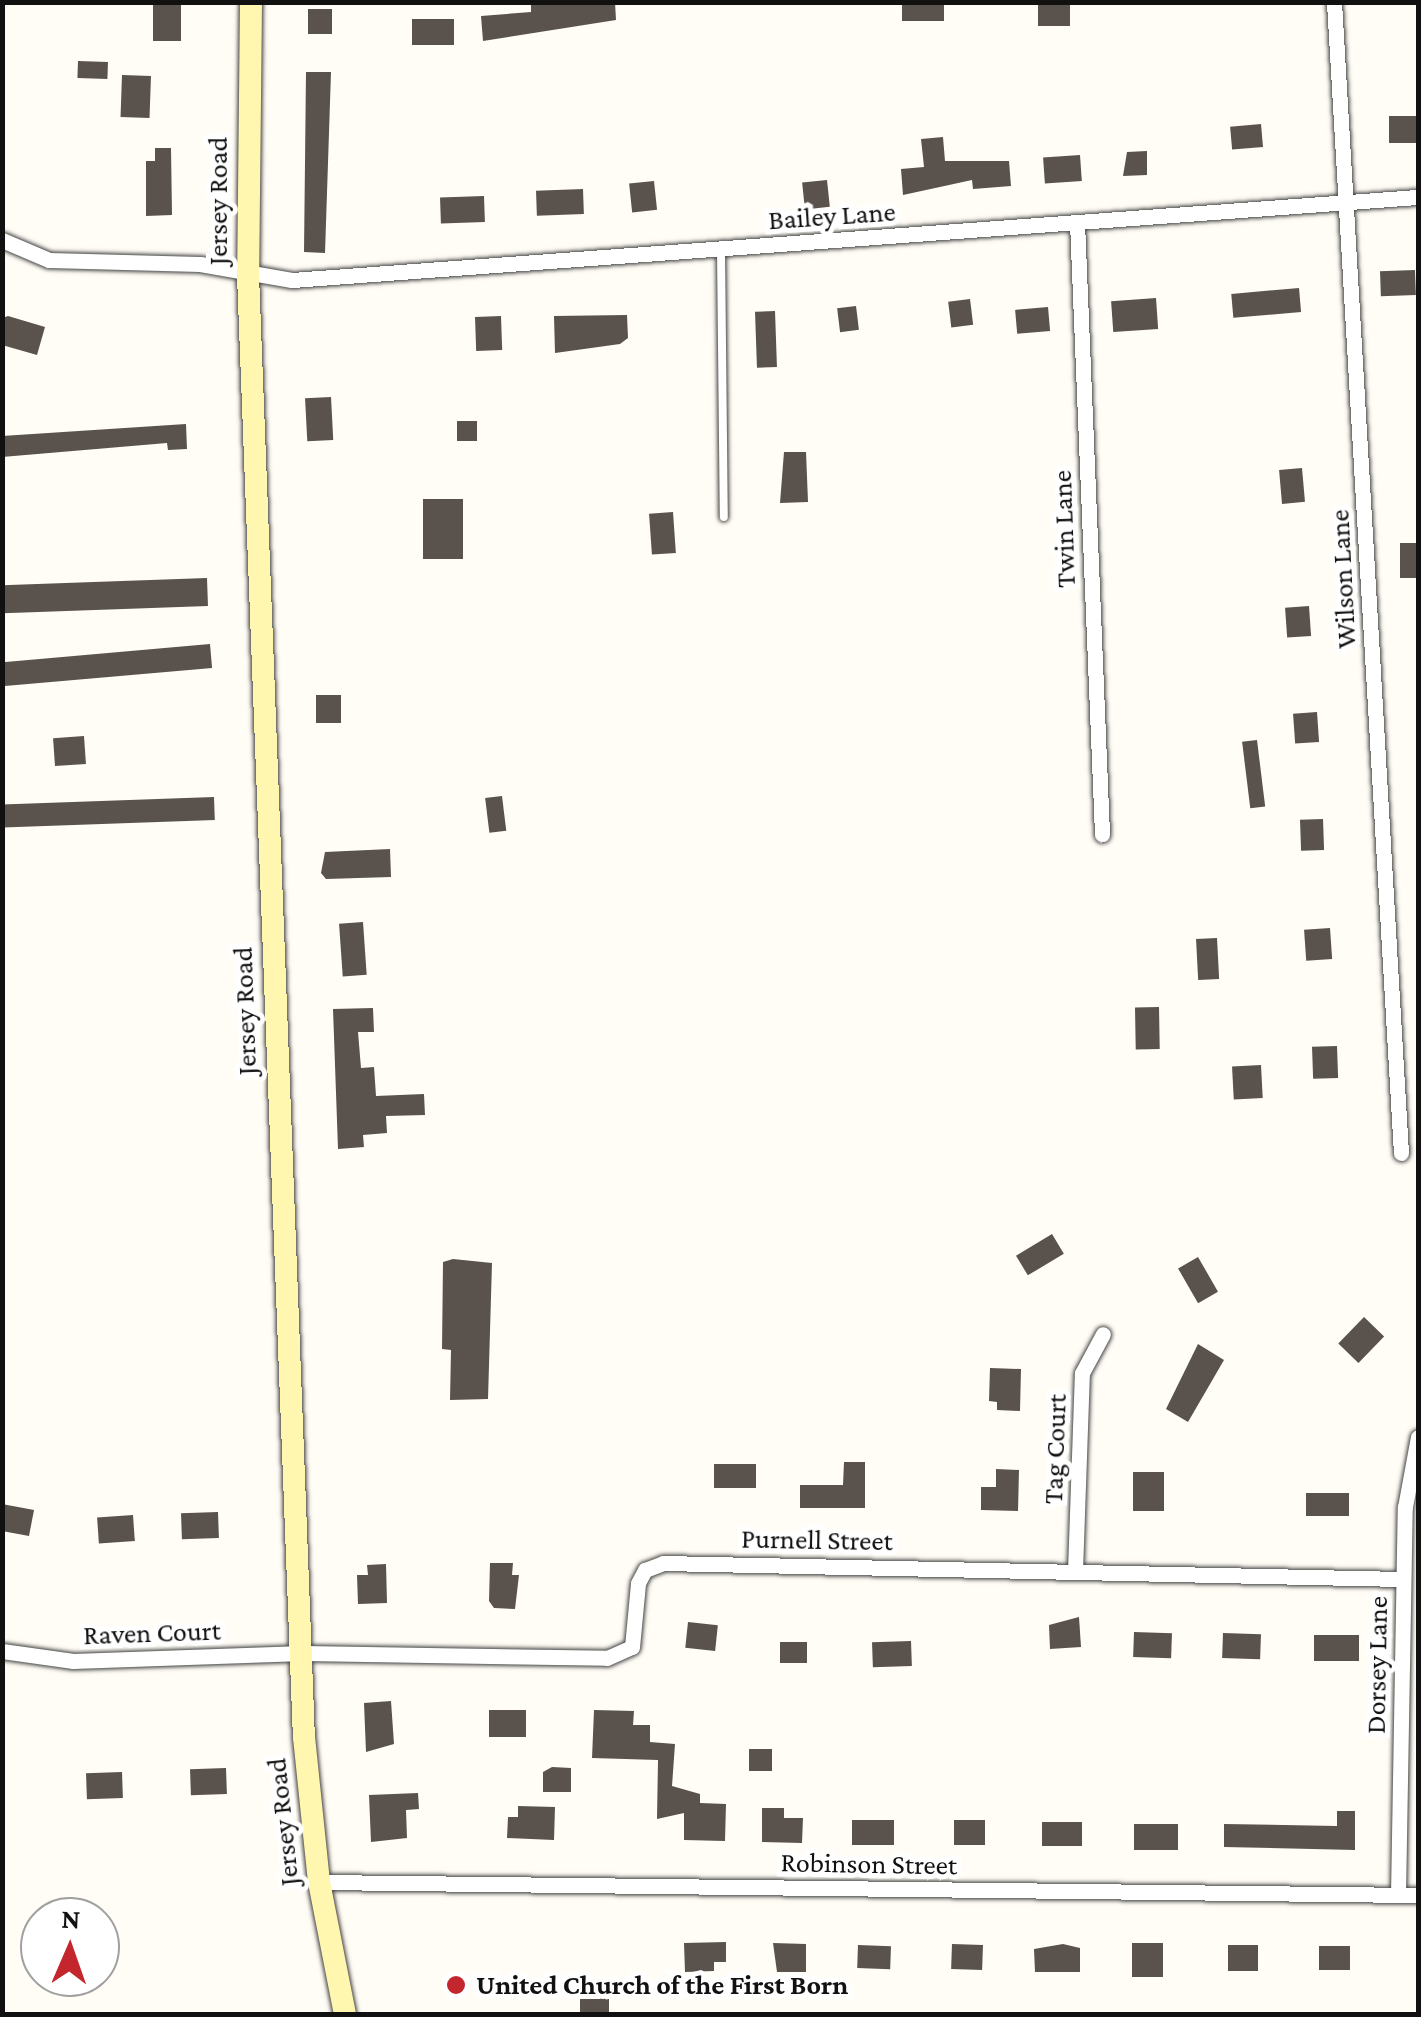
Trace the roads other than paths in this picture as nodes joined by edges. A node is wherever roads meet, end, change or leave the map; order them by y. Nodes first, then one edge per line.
1 (251, 2) edge
2 (1334, 2) edge
3 (1418, 197) edge
4 (1346, 204) junction
5 (1078, 222) junction
6 (2, 240) edge
7 (721, 250) junction
8 (248, 275) junction
9 (724, 517) dead end
10 (1102, 834) dead end
11 (1401, 1153) dead end
12 (1103, 1334) dead end
13 (1418, 1437) edge
14 (1076, 1570) junction
15 (1403, 1579) junction
16 (2, 1651) edge
17 (303, 1652) junction
18 (318, 1882) junction
19 (1398, 1895) junction
20 (1418, 1895) edge
21 (345, 2014) edge

1 - 8 street, Jersey Road
2 - 4 street, Wilson Lane
3 - 4 street, Bailey Lane
4 - 5 street, Bailey Lane
4 - 11 street, Wilson Lane
5 - 7 street, Bailey Lane
5 - 10 street, Twin Lane
6 - 8 street, Bailey Lane
7 - 8 street, Bailey Lane
7 - 9 lane
8 - 17 street, Jersey Road
12 - 14 street, Tag Court
13 - 15 street, Dorsey Lane
14 - 15 street, Purnell Street
14 - 17 street, Purnell Street
15 - 19 street, Dorsey Lane
16 - 17 street, Raven Court
17 - 18 street, Jersey Road
18 - 19 street, Robinson Street
18 - 21 street, Jersey Road
19 - 20 street, Robinson Street

